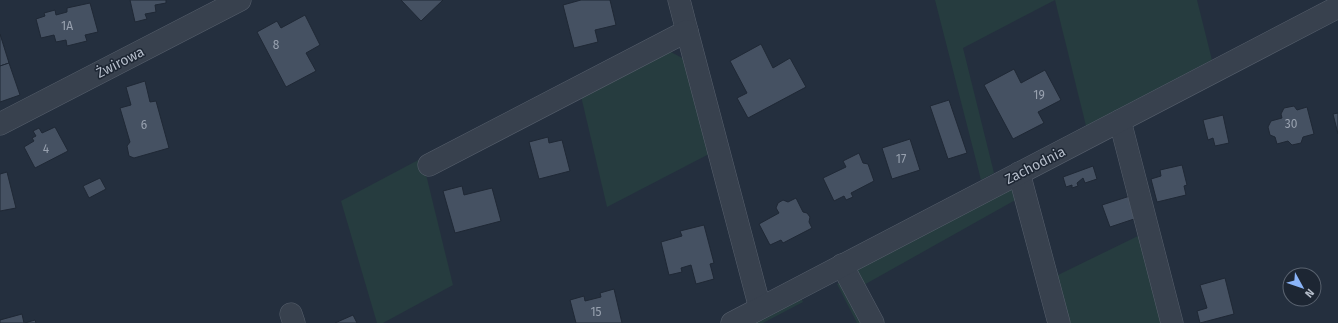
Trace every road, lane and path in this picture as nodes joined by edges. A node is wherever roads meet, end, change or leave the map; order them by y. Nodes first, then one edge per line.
1 (240, 0) edge
2 (679, 0) edge
3 (1338, 7) edge
4 (687, 31) junction
5 (1120, 121) junction
6 (0, 124) edge
7 (429, 165) dead end
8 (1019, 173) junction
9 (842, 265) junction
10 (760, 308) junction
11 (732, 323) edge
12 (873, 323) edge
13 (1059, 323) edge
14 (1172, 323) edge

1 - 6 street, Żwirowa
2 - 4 street
3 - 5 street, Zachodnia
4 - 7 street
4 - 10 street
5 - 8 street, Zachodnia
5 - 14 street
8 - 9 street, Zachodnia
8 - 13 street
9 - 10 street, Zachodnia
9 - 12 street
10 - 11 street, Zachodnia

